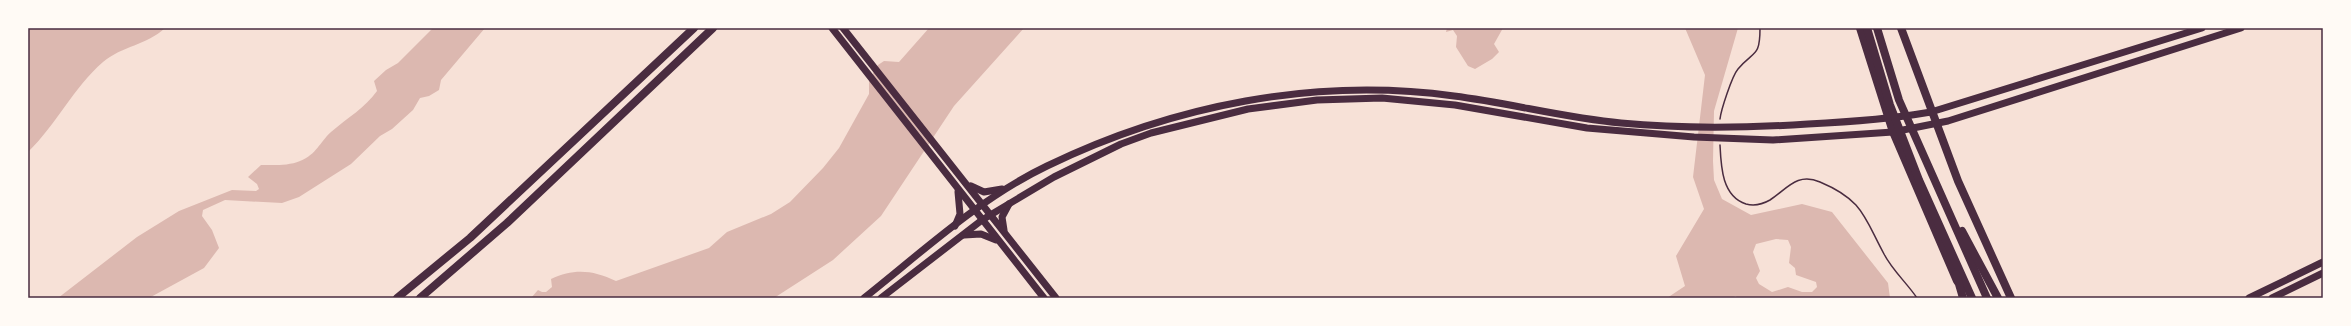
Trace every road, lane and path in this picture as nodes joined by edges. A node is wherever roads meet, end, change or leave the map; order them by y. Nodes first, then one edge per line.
1 (694, 28) edge
2 (713, 28) edge
3 (832, 28) edge
4 (843, 28) edge
5 (1760, 28) edge
6 (1860, 28) edge
7 (1867, 28) edge
8 (1877, 28) edge
9 (1901, 28) edge
10 (2202, 28) edge
11 (2241, 28) edge
12 (1931, 112) junction
13 (1888, 119) junction
14 (1720, 120) dead end
15 (1936, 124) junction
16 (1893, 132) junction
17 (1722, 139) junction
18 (963, 178) junction
19 (952, 181) junction
20 (1012, 185) junction
21 (1014, 200) junction
22 (983, 205) junction
23 (975, 211) junction
24 (990, 214) junction
25 (1934, 215) junction
26 (1952, 216) junction
27 (982, 220) junction
28 (950, 230) junction
29 (1007, 237) junction
30 (957, 239) junction
31 (1000, 243) junction
32 (2323, 262) edge
33 (2323, 273) edge
34 (396, 298) edge
35 (420, 298) edge
36 (864, 298) edge
37 (881, 298) edge
38 (1044, 298) edge
39 (1056, 298) edge
40 (1917, 298) edge
41 (1964, 298) edge
42 (1972, 298) edge
43 (1987, 298) edge
44 (1998, 298) edge
45 (2011, 298) edge
46 (2249, 298) edge
47 (2272, 298) edge

1 - 34 main road
2 - 35 main road
3 - 19 main road
4 - 18 main road
5 - 14 path
6 - 13 main road
7 - 25 main road
8 - 26 main road
9 - 12 main road
10 - 12 main road
11 - 15 main road
12 - 13 main road
12 - 15 main road
13 - 16 main road
13 - 20 main road
15 - 16 main road
15 - 45 main road
16 - 17 main road
16 - 41 main road
17 - 21 main road
17 - 40 path
18 - 20 main road
18 - 22 main road
19 - 23 main road
19 - 28 main road
20 - 22 main road
21 - 24 main road
21 - 29 main road
22 - 23 main road
22 - 24 main road
23 - 27 main road
23 - 28 main road
24 - 27 main road
24 - 29 main road
25 - 41 main road
25 - 42 main road
26 - 43 main road
26 - 44 main road
27 - 30 main road
27 - 31 main road
28 - 36 main road
29 - 39 main road
30 - 31 main road
30 - 37 main road
31 - 38 main road
32 - 46 main road
33 - 47 main road

